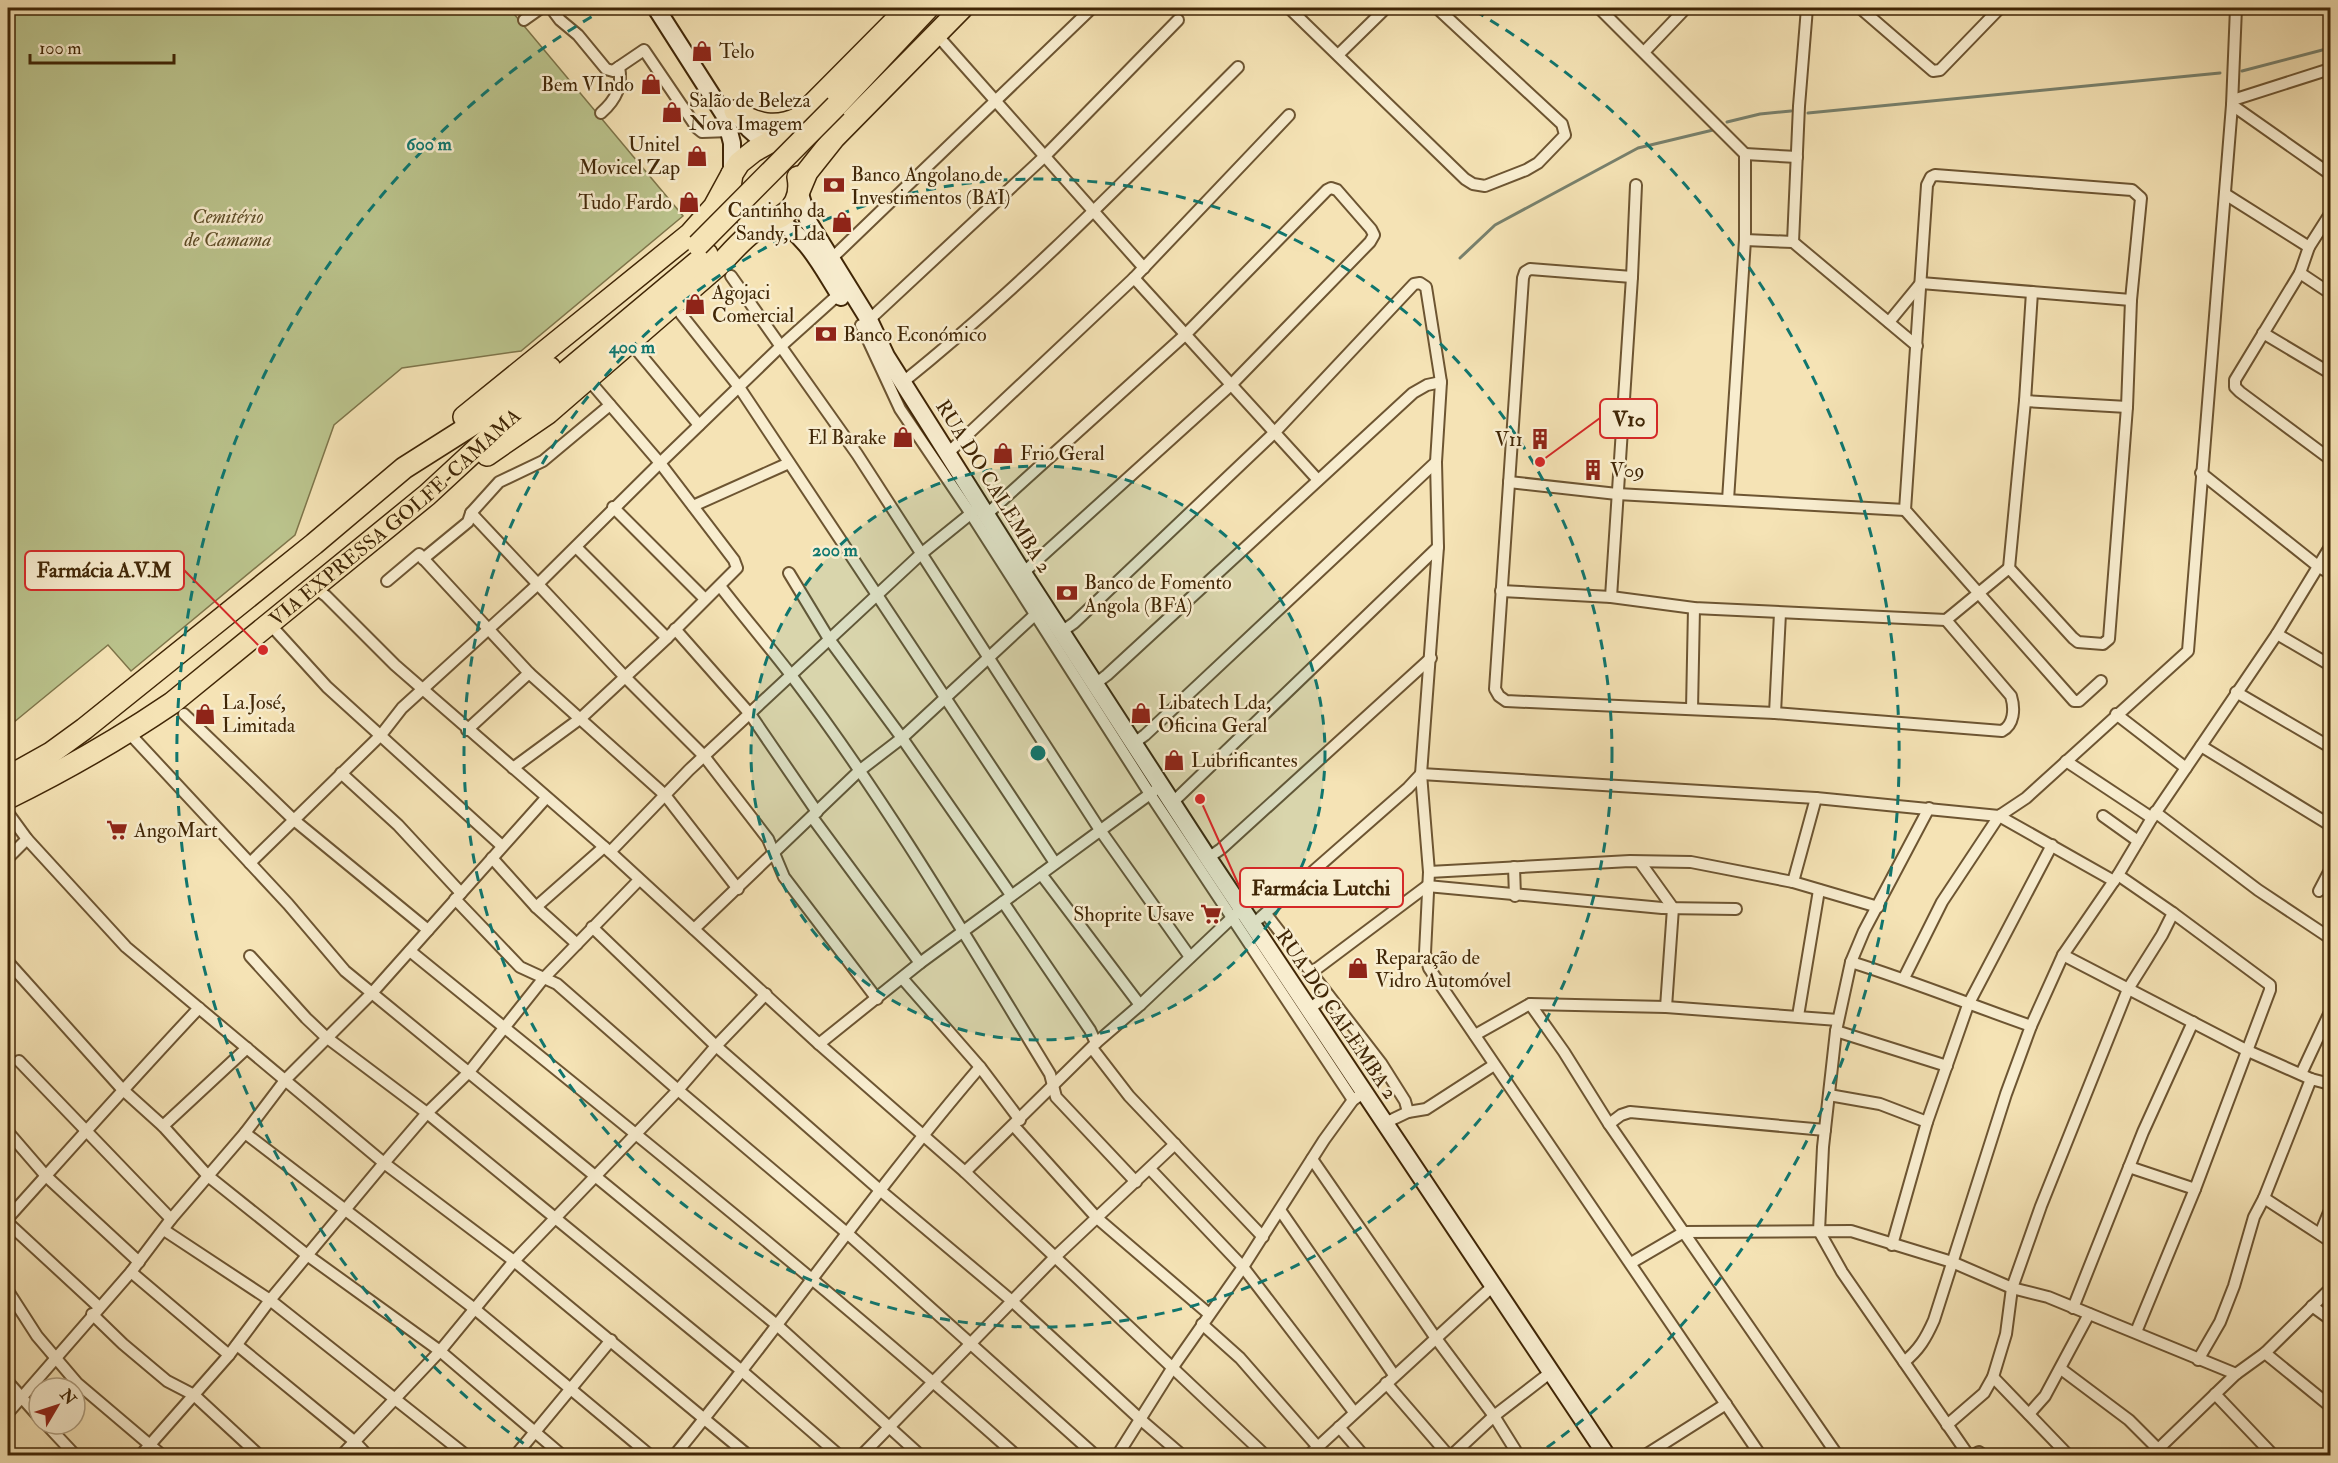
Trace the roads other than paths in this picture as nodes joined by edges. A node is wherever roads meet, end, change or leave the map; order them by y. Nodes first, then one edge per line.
1 (540, 8) edge
2 (551, 8) edge
3 (656, 8) edge
4 (666, 8) edge
5 (908, 8) edge
6 (928, 8) edge
7 (948, 8) edge
8 (962, 8) edge
9 (1092, 8) edge
10 (1289, 8) edge
11 (1386, 8) edge
12 (1437, 8) edge
13 (1599, 8) edge
14 (1686, 8) edge
15 (1807, 8) edge
16 (1860, 8) edge
17 (2000, 8) edge
18 (2236, 8) edge
19 (524, 20) dead end
20 (1178, 20) dead end
21 (937, 35) junction
22 (1645, 51) junction
23 (1339, 54) junction
24 (619, 67) junction
25 (1239, 67) dead end
26 (2331, 69) edge
27 (996, 101) junction
28 (2232, 103) junction
29 (840, 111) junction
30 (601, 113) dead end
31 (1289, 115) dead end
32 (802, 116) junction
33 (732, 121) junction
34 (766, 144) junction
35 (1745, 154) junction
36 (1046, 156) junction
37 (1797, 157) junction
38 (732, 174) junction
39 (2331, 174) edge
40 (1636, 185) dead end
41 (799, 191) junction
42 (2225, 194) junction
43 (1094, 211) junction
44 (2331, 214) edge
45 (774, 220) junction
46 (1745, 240) junction
47 (1792, 242) junction
48 (2309, 247) junction
49 (702, 250) junction
50 (831, 259) junction
51 (1144, 268) junction
52 (2300, 273) junction
53 (731, 276) dead end
54 (1632, 277) junction
55 (1134, 278) junction
56 (1921, 283) junction
57 (2032, 292) junction
58 (2331, 293) edge
59 (840, 294) junction
60 (2131, 300) junction
61 (681, 314) dead end
62 (865, 322) junction
63 (1889, 322) junction
64 (2263, 333) junction
65 (1186, 334) junction
66 (1917, 346) junction
67 (780, 347) junction
68 (636, 349) dead end
69 (2331, 373) edge
70 (1441, 381) junction
71 (903, 382) junction
72 (1232, 384) junction
73 (593, 385) dead end
74 (739, 387) junction
75 (2025, 401) junction
76 (610, 405) junction
77 (2127, 407) junction
78 (699, 425) junction
79 (1275, 432) junction
80 (948, 453) junction
81 (2331, 459) edge
82 (1436, 462) junction
83 (660, 463) junction
84 (789, 463) junction
85 (404, 468) junction
86 (2201, 473) junction
87 (1318, 480) junction
88 (1509, 482) junction
89 (1617, 494) junction
90 (427, 495) junction
91 (1728, 500) junction
92 (693, 506) junction
93 (613, 507) junction
94 (1905, 510) junction
95 (980, 511) junction
96 (471, 513) junction
97 (576, 547) junction
98 (1438, 547) junction
99 (2331, 547) edge
100 (921, 554) junction
101 (423, 559) junction
102 (2009, 567) junction
103 (2319, 567) junction
104 (789, 573) dead end
105 (1023, 573) junction
106 (2331, 573) edge
107 (387, 581) dead end
108 (537, 585) junction
109 (720, 586) junction
110 (320, 590) junction
111 (1501, 591) junction
112 (1977, 593) junction
113 (877, 595) junction
114 (1611, 597) junction
115 (705, 599) junction
116 (1694, 608) junction
117 (1040, 610) junction
118 (1780, 613) junction
119 (1946, 620) junction
120 (675, 629) junction
121 (489, 630) junction
122 (277, 632) dead end
123 (1061, 632) junction
124 (2277, 633) junction
125 (666, 638) junction
126 (829, 639) junction
127 (988, 658) junction
128 (1431, 658) junction
129 (2331, 665) edge
130 (529, 673) junction
131 (791, 675) junction
132 (625, 677) junction
133 (2101, 681) dead end
134 (1095, 684) junction
135 (423, 689) junction
136 (2236, 692) junction
137 (945, 697) junction
138 (1692, 709) junction
139 (1775, 712) junction
140 (184, 714) dead end
141 (750, 714) junction
142 (2116, 714) junction
143 (581, 718) junction
144 (467, 730) junction
145 (129, 733) junction
146 (381, 735) junction
147 (902, 738) junction
148 (1134, 743) junction
149 (2201, 746) junction
150 (2331, 747) edge
151 (704, 756) junction
152 (2066, 761) junction
153 (513, 768) junction
154 (2186, 768) junction
155 (859, 771) junction
156 (341, 773) junction
157 (1421, 774) junction
158 (8, 777) edge
159 (1156, 789) junction
160 (664, 795) junction
161 (8, 798) edge
162 (546, 798) junction
163 (1816, 798) junction
164 (1172, 803) junction
165 (1929, 808) junction
166 (8, 813) edge
167 (814, 815) junction
168 (2154, 815) junction
169 (1999, 816) junction
170 (2103, 816) dead end
171 (294, 820) junction
172 (2331, 825) edge
173 (1100, 830) junction
174 (27, 839) junction
175 (2138, 841) junction
176 (2052, 845) junction
177 (502, 846) junction
178 (607, 850) junction
179 (774, 854) junction
180 (8, 858) edge
181 (492, 858) junction
182 (1209, 858) junction
183 (1640, 862) junction
184 (250, 863) junction
185 (1054, 863) junction
186 (1514, 867) junction
187 (2331, 870) edge
188 (1429, 872) junction
189 (1041, 874) junction
190 (2116, 878) junction
191 (639, 880) junction
192 (1793, 882) junction
193 (1427, 886) junction
194 (738, 889) junction
195 (1819, 890) junction
196 (2319, 891) dead end
197 (458, 896) junction
198 (1515, 896) junction
199 (1007, 898) junction
200 (1878, 906) junction
201 (536, 907) junction
202 (1673, 908) junction
203 (1736, 909) dead end
204 (1237, 913) junction
205 (2173, 913) junction
206 (1259, 919) junction
207 (592, 927) junction
208 (694, 929) junction
209 (428, 930) junction
210 (963, 932) junction
211 (2331, 938) edge
212 (577, 944) junction
213 (410, 951) junction
214 (2063, 955) junction
215 (250, 956) dead end
216 (1190, 957) junction
217 (8, 962) edge
218 (1851, 962) junction
219 (920, 963) junction
220 (1311, 973) junction
221 (902, 978) junction
222 (1904, 978) junction
223 (543, 979) junction
224 (2128, 989) junction
225 (372, 993) junction
226 (766, 994) junction
227 (1328, 995) junction
228 (877, 999) junction
229 (1530, 1004) junction
230 (1140, 1005) junction
231 (1968, 1005) junction
232 (1666, 1007) junction
233 (199, 1008) junction
234 (1309, 1009) junction
235 (2331, 1012) edge
236 (1798, 1016) junction
237 (2193, 1022) junction
238 (1837, 1025) junction
239 (2031, 1026) junction
240 (504, 1028) junction
241 (1475, 1035) junction
242 (326, 1037) junction
243 (819, 1044) junction
244 (716, 1046) junction
245 (1094, 1046) junction
246 (247, 1048) junction
247 (2248, 1051) junction
248 (19, 1061) dead end
249 (1494, 1065) junction
250 (1947, 1066) junction
251 (980, 1067) junction
252 (469, 1072) junction
253 (2306, 1077) junction
254 (286, 1079) junction
255 (1053, 1084) junction
256 (2331, 1084) edge
257 (122, 1089) junction
258 (678, 1090) junction
259 (1829, 1095) junction
260 (1359, 1096) junction
261 (1408, 1112) junction
262 (427, 1113) junction
263 (1927, 1122) junction
264 (1017, 1123) junction
265 (1385, 1123) junction
266 (1609, 1124) junction
267 (163, 1126) junction
268 (1825, 1130) junction
269 (8, 1132) edge
270 (86, 1132) junction
271 (245, 1133) junction
272 (636, 1134) junction
273 (922, 1135) junction
274 (1175, 1144) junction
275 (1312, 1159) junction
276 (384, 1162) junction
277 (2128, 1167) junction
278 (1150, 1169) junction
279 (965, 1173) junction
280 (46, 1176) junction
281 (208, 1176) junction
282 (595, 1176) junction
283 (1136, 1182) junction
284 (2196, 1189) junction
285 (881, 1191) junction
286 (2264, 1198) junction
287 (345, 1210) junction
288 (1280, 1210) junction
289 (2331, 1210) edge
290 (8, 1218) edge
291 (1097, 1218) junction
292 (171, 1219) junction
293 (556, 1220) junction
294 (8, 1223) edge
295 (164, 1230) junction
296 (1819, 1231) junction
297 (1684, 1232) junction
298 (848, 1234) junction
299 (2320, 1234) junction
300 (1263, 1237) junction
301 (2331, 1241) edge
302 (1892, 1245) junction
303 (307, 1255) junction
304 (1056, 1256) junction
305 (514, 1261) junction
306 (139, 1262) junction
307 (1952, 1262) junction
308 (1631, 1263) junction
309 (1243, 1268) junction
310 (131, 1272) junction
311 (813, 1279) junction
312 (1494, 1286) junction
313 (2012, 1288) junction
314 (2331, 1289) edge
315 (8, 1291) edge
316 (270, 1300) junction
317 (1012, 1301) junction
318 (2312, 1306) junction
319 (2073, 1308) junction
320 (96, 1310) junction
321 (476, 1310) junction
322 (1209, 1314) junction
323 (2089, 1314) junction
324 (2331, 1319) edge
325 (1202, 1324) junction
326 (778, 1326) junction
327 (2136, 1332) junction
328 (1436, 1337) junction
329 (611, 1340) junction
330 (970, 1344) junction
331 (237, 1345) junction
332 (440, 1351) junction
333 (2265, 1353) junction
334 (229, 1355) junction
335 (55, 1359) junction
336 (2198, 1360) junction
337 (1904, 1362) junction
338 (1173, 1367) junction
339 (2061, 1369) junction
340 (742, 1371) junction
341 (1551, 1372) junction
342 (2236, 1374) junction
343 (1394, 1375) junction
344 (1993, 1377) junction
345 (8, 1382) edge
346 (934, 1382) junction
347 (1386, 1383) junction
348 (570, 1389) junction
349 (2215, 1394) junction
350 (194, 1395) junction
351 (21, 1398) junction
352 (396, 1398) junction
353 (27, 1404) edge
354 (1726, 1404) junction
355 (2331, 1406) edge
356 (1354, 1412) junction
357 (8, 1413) edge
358 (2029, 1414) junction
359 (1494, 1416) junction
360 (704, 1419) junction
361 (1140, 1419) junction
362 (1947, 1425) junction
363 (889, 1427) junction
364 (1339, 1427) junction
365 (535, 1431) junction
366 (58, 1436) edge
367 (354, 1441) junction
368 (151, 1444) junction
369 (1317, 1446) junction
370 (2158, 1453) edge
371 (76, 1455) edge
372 (140, 1455) edge
373 (163, 1455) edge
374 (260, 1455) edge
375 (340, 1455) edge
376 (368, 1455) edge
377 (467, 1455) edge
378 (515, 1455) edge
379 (563, 1455) edge
380 (651, 1455) edge
381 (674, 1455) edge
382 (749, 1455) edge
383 (840, 1455) edge
384 (861, 1455) edge
385 (921, 1455) edge
386 (1017, 1455) edge
387 (1096, 1455) edge
388 (1117, 1455) edge
389 (1183, 1455) edge
390 (1266, 1455) edge
391 (1308, 1455) edge
392 (1364, 1455) edge
393 (1450, 1455) edge
394 (1519, 1455) edge
395 (1607, 1455) edge
396 (1644, 1455) edge
397 (1761, 1455) edge
398 (1838, 1455) edge
399 (1970, 1455) edge
400 (1985, 1455) edge
401 (2069, 1455) edge
402 (2274, 1455) edge

1 - 19 street
2 - 24 street
3 - 33 main road
4 - 33 main road
5 - 32 highway
6 - 29 highway
7 - 29 highway
8 - 21 highway
9 - 27 street
10 - 23 street
11 - 23 street
12 - 23 street
13 - 22 street
14 - 22 street
15 - 37 street
16 - 17 street
18 - 28 street
20 - 36 street
21 - 27 street
21 - 41 highway
22 - 35 street
24 - 30 street
24 - 33 street
25 - 43 street
26 - 28 street
27 - 36 street
27 - 50 street
28 - 39 street
28 - 42 street
29 - 49 highway, bridge
31 - 51 street
32 - 33 highway
32 - 34 highway
33 - 34 main road
33 - 38 main road
34 - 38 highway
34 - 41 highway
35 - 37 street
35 - 46 street
36 - 43 street
36 - 62 street
37 - 47 street
38 - 45 highway
38 - 85 highway
40 - 54 street
41 - 45 highway
41 - 50 main road
42 - 48 street
42 - 86 street
43 - 51 street
43 - 71 street
44 - 48 street
45 - 59 main road
45 - 90 highway
46 - 47 street
46 - 91 street
47 - 63 street
48 - 52 street
49 - 85 highway, VIA EXPRESSA GOLFE-CAMAMA
49 - 90 highway, VIA EXPRESSA GOLFE-CAMAMA
50 - 62 main road
51 - 55 street
52 - 58 street
52 - 64 street
53 - 67 street
54 - 88 street
54 - 89 street
55 - 65 street
55 - 80 street
56 - 57 street
56 - 60 street
56 - 63 street
56 - 66 street
57 - 60 street
57 - 75 street
59 - 62 main road
59 - 67 street
60 - 77 street
61 - 74 street
62 - 71 main road, RUA DO CALEMBA 2
62 - 95 street
63 - 66 street
64 - 69 street
64 - 81 street
65 - 72 street
65 - 72 street
65 - 95 street
66 - 94 street
67 - 74 street
67 - 100 street
68 - 78 street
70 - 79 street
70 - 82 street
70 - 87 street
71 - 80 main road, RUA DO CALEMBA 2
72 - 79 street
72 - 105 street
73 - 76 street
74 - 78 street
74 - 84 street
75 - 77 street
75 - 102 street
76 - 83 street
76 - 96 street
77 - 102 street
78 - 83 street
79 - 87 street
79 - 123 street
80 - 95 main road, RUA DO CALEMBA 2
82 - 98 street
82 - 148 street
83 - 92 street
83 - 93 street
84 - 92 street
84 - 113 street
85 - 158 highway, VIA EXPRESSA GOLFE-CAMAMA
86 - 103 street
86 - 142 street
87 - 134 street
88 - 89 street
88 - 111 street
89 - 91 street
89 - 114 street
90 - 110 highway, VIA EXPRESSA GOLFE-CAMAMA
91 - 94 street
92 - 109 street
93 - 97 street
93 - 115 street
94 - 112 street
95 - 100 street
95 - 105 main road, RUA DO CALEMBA 2
95 - 117 street
96 - 101 street
96 - 108 street
97 - 108 street
97 - 125 street
98 - 128 street
98 - 164 street
99 - 103 street
100 - 113 street
100 - 127 street
101 - 107 street
101 - 121 street
102 - 112 street
103 - 106 street
103 - 124 street
104 - 126 street
105 - 117 main road, RUA DO CALEMBA 2
108 - 121 street
108 - 132 street
109 - 115 street
109 - 131 street
110 - 135 street
110 - 145 highway, VIA EXPRESSA GOLFE-CAMAMA
111 - 114 street
111 - 138 street
112 - 119 street
112 - 133 street
113 - 126 street
113 - 137 street
114 - 116 street
115 - 120 street
116 - 118 street
116 - 138 street
117 - 123 main road, RUA DO CALEMBA 2
117 - 127 street
117 - 159 street
118 - 119 street
118 - 139 street
119 - 139 street
120 - 125 street
120 - 141 street
121 - 130 street
121 - 135 street
122 - 146 street
123 - 134 main road, RUA DO CALEMBA 2
124 - 129 street
124 - 136 street
125 - 132 street
126 - 131 street
126 - 147 street
127 - 137 street
127 - 173 street
128 - 157 street
128 - 182 street
130 - 143 street
130 - 144 street
131 - 141 street
131 - 155 street
132 - 143 street
132 - 151 street
134 - 148 main road, RUA DO CALEMBA 2
135 - 144 street
135 - 146 street
136 - 149 street
136 - 150 street
137 - 147 street
137 - 185 street
138 - 139 street
140 - 171 street
141 - 151 street
141 - 167 street
142 - 152 street
142 - 154 street
143 - 153 street
143 - 160 street
144 - 153 street
145 - 161 highway, VIA EXPRESSA GOLFE-CAMAMA
145 - 184 street
146 - 156 street
146 - 177 street
147 - 155 street
147 - 199 street
148 - 159 main road, RUA DO CALEMBA 2
149 - 154 street
149 - 172 street
151 - 160 street
151 - 179 street
152 - 168 street
152 - 169 street
153 - 162 street
154 - 168 street
155 - 167 street
155 - 210 street
156 - 171 street
156 - 197 street
157 - 163 street
157 - 188 street
157 - 206 street
159 - 164 main road, RUA DO CALEMBA 2
159 - 173 street
159 - 204 street
160 - 178 street
160 - 194 street
162 - 177 street
162 - 178 street
163 - 165 street
163 - 192 street
164 - 182 main road, RUA DO CALEMBA 2
165 - 169 street
165 - 200 street
166 - 174 street
167 - 179 street
167 - 219 street
168 - 175 street
168 - 211 street
169 - 176 street
169 - 222 street
170 - 175 street
171 - 184 street
171 - 209 street
173 - 185 street
173 - 216 street
174 - 180 street
174 - 233 street
175 - 190 street
176 - 190 street
176 - 231 street
177 - 181 street
178 - 191 street
178 - 201 street
179 - 194 street
179 - 228 street
181 - 197 street
181 - 201 street
182 - 204 main road, RUA DO CALEMBA 2
183 - 186 street
183 - 192 street
183 - 202 street
184 - 225 street
185 - 189 street
186 - 188 street
186 - 198 street
187 - 196 street
188 - 193 street
189 - 199 street
189 - 230 street
190 - 205 street
190 - 214 street
191 - 207 street
191 - 208 street
192 - 195 street
193 - 198 street
193 - 220 street
193 - 241 street
194 - 208 street
195 - 200 street
195 - 236 street
197 - 209 street
197 - 223 street
198 - 202 street
199 - 210 street
199 - 245 street
200 - 218 street
201 - 212 street
202 - 203 street
202 - 232 street
204 - 206 main road, RUA DO CALEMBA 2
204 - 216 street
204 - 260 street
205 - 224 street
205 - 247 street
206 - 220 street
206 - 234 main road, RUA DO CALEMBA 2
207 - 212 street
207 - 244 street
208 - 226 street
209 - 213 street
210 - 219 street
210 - 255 street
212 - 223 street
213 - 225 street
213 - 240 street
214 - 224 street
214 - 239 street
215 - 242 street
216 - 230 street
217 - 257 street
218 - 222 street
218 - 238 street
219 - 221 street
220 - 227 street
221 - 228 street
221 - 251 street
222 - 231 street
223 - 240 street
223 - 258 street
224 - 237 street
224 - 313 street
225 - 242 street
225 - 252 street
226 - 243 street
226 - 244 street
227 - 234 street
227 - 261 street
228 - 243 street
229 - 232 street
229 - 241 street
229 - 266 street
230 - 245 street
231 - 239 street
231 - 250 street
232 - 236 street
233 - 246 street
233 - 257 street
234 - 260 main road, RUA DO CALEMBA 2
235 - 253 street
236 - 238 street
237 - 247 street
237 - 277 street
238 - 250 street
238 - 259 street
239 - 307 street
240 - 252 street
240 - 272 street
241 - 249 street
242 - 254 street
242 - 262 street
243 - 273 street
244 - 258 street
244 - 285 street
245 - 255 street
245 - 274 street
246 - 254 street
246 - 267 street
247 - 253 street
247 - 284 street
248 - 270 street
249 - 261 street
249 - 308 street
250 - 263 street
251 - 264 street
251 - 273 street
252 - 262 street
252 - 282 street
253 - 256 street
253 - 286 street
254 - 271 street
254 - 276 street
255 - 264 street
255 - 283 street
257 - 267 street
257 - 270 street
258 - 272 street
258 - 298 street
259 - 263 street
259 - 268 street
260 - 265 main road, RUA DO CALEMBA 2
260 - 275 street
261 - 265 street
262 - 276 street
262 - 293 street
263 - 302 street
264 - 279 street
264 - 291 street
265 - 312 main road, RUA DO CALEMBA 2
266 - 268 street
266 - 297 street
267 - 281 street
268 - 296 street
269 - 280 street
270 - 280 street
270 - 292 street
271 - 281 street
271 - 287 street
272 - 282 street
272 - 311 street
273 - 279 street
273 - 285 street
274 - 278 street
274 - 300 street
275 - 288 street
275 - 328 street
276 - 287 street
276 - 305 street
277 - 284 street
277 - 319 street
278 - 283 street
278 - 309 street
279 - 304 street
280 - 290 street
280 - 306 street
281 - 292 street
281 - 303 street
282 - 293 street
282 - 326 street
283 - 291 street
284 - 327 street
285 - 298 street
285 - 317 street
286 - 299 street
286 - 336 street
287 - 303 street
287 - 321 street
288 - 300 street
288 - 343 street
289 - 299 street
291 - 304 street
291 - 322 street
292 - 295 street
293 - 305 street
293 - 340 street
294 - 320 street
295 - 306 street
295 - 316 street
296 - 297 street
296 - 302 street
296 - 337 street
297 - 308 street
297 - 398 street
298 - 311 street
298 - 330 street
299 - 301 street
300 - 309 street
302 - 307 street
303 - 316 street
303 - 332 street
304 - 317 street
304 - 338 street
305 - 321 street
305 - 329 street
306 - 310 street
307 - 313 street
307 - 337 street
308 - 354 street
309 - 322 street
309 - 356 street
310 - 320 street
310 - 334 street
311 - 326 street
311 - 346 street
312 - 328 street
312 - 341 main road, RUA DO CALEMBA 2
313 - 319 street
313 - 344 street
314 - 318 street
315 - 335 street
316 - 331 street
316 - 352 street
317 - 330 street
317 - 361 street
318 - 324 street
318 - 333 street
319 - 323 street
320 - 335 street
320 - 350 street
321 - 332 street
321 - 348 street
322 - 325 street
323 - 327 street
323 - 339 street
325 - 338 street
325 - 369 street
326 - 340 street
326 - 363 street
327 - 336 street
328 - 343 street
328 - 359 street
329 - 348 street
329 - 360 street
330 - 346 street
330 - 387 street
331 - 334 street
331 - 367 street
332 - 352 street
332 - 365 street
333 - 342 street
333 - 355 street
334 - 350 street
335 - 351 street
335 - 368 street
336 - 342 street
337 - 362 street
338 - 361 street
338 - 390 street
339 - 358 street
339 - 370 street
340 - 360 street
340 - 383 street
341 - 359 street
341 - 395 main road, RUA DO CALEMBA 2
342 - 349 street
343 - 347 street
344 - 358 street
344 - 362 street
345 - 351 street
346 - 363 street
346 - 386 street
347 - 356 street
347 - 393 street
348 - 365 street
348 - 380 street
349 - 370 street
349 - 402 street
350 - 368 street
350 - 374 street
351 - 353 street
351 - 357 street
352 - 367 street
352 - 377 street
354 - 396 street
354 - 397 street
356 - 364 street
358 - 401 street
359 - 393 street
359 - 394 street
360 - 381 street
360 - 382 street
361 - 388 street
361 - 389 street
362 - 399 street
363 - 384 street
363 - 385 street
364 - 369 street
364 - 392 street
365 - 378 street
365 - 379 street
366 - 371 street
367 - 375 street
367 - 376 street
368 - 372 street
368 - 373 street
369 - 391 street
399 - 400 street

